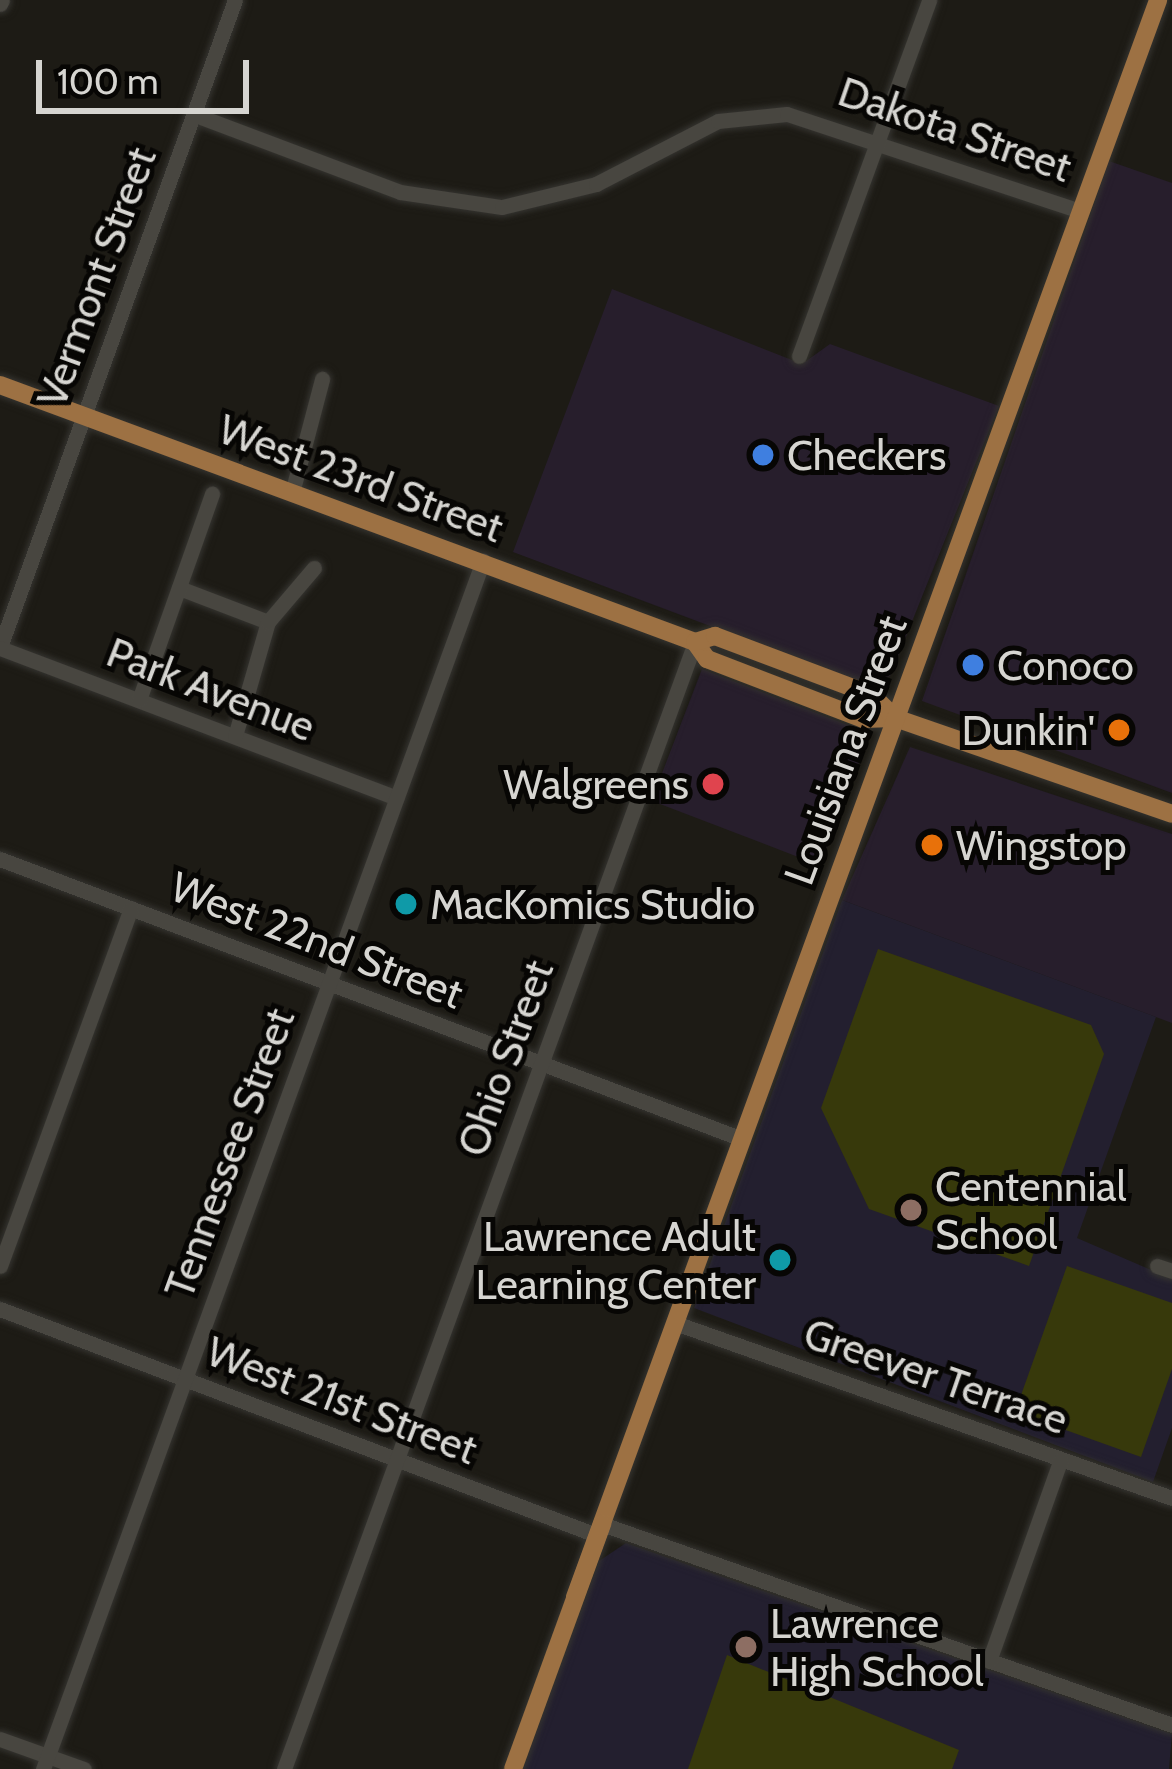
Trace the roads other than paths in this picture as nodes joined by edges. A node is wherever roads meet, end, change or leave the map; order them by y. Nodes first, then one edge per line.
1 (235, 0) edge
2 (929, 0) edge
3 (1158, 0) edge
4 (194, 114) junction
5 (879, 138) junction
6 (1081, 212) junction
7 (799, 356) dead end
8 (322, 379) dead end
9 (0, 385) edge
10 (83, 416) junction
11 (293, 489) junction
12 (212, 494) dead end
13 (483, 561) junction
14 (314, 568) dead end
15 (179, 588) junction
16 (268, 622) junction
17 (695, 642) junction
18 (0, 647) edge
19 (139, 700) junction
20 (895, 718) junction
21 (235, 736) junction
22 (397, 797) junction
23 (1172, 814) edge
24 (0, 859) edge
25 (131, 908) junction
26 (329, 983) junction
27 (541, 1064) junction
28 (742, 1139) junction
29 (0, 1266) edge
30 (0, 1309) edge
31 (675, 1323) junction
32 (185, 1380) junction
33 (1060, 1459) junction
34 (397, 1460) junction
35 (1172, 1498) edge
36 (597, 1529) junction
37 (989, 1660) junction
38 (1172, 1725) edge
39 (0, 1738) edge
40 (46, 1763) edge
41 (84, 1769) edge
42 (284, 1769) edge
43 (513, 1769) edge

1 - 4 street, Vermont Street
2 - 5 street
3 - 6 main road, Louisiana Street
4 - 5 street, Dakota Street
4 - 10 street, Vermont Street
5 - 6 street, Dakota Street
5 - 7 street
6 - 20 main road, Louisiana Street
8 - 11 street
9 - 10 main road, West 23rd Street
10 - 11 main road, West 23rd Street
10 - 18 street, Vermont Street
11 - 13 main road, West 23rd Street
12 - 15 street
13 - 17 main road, West 23rd Street
13 - 22 street, Tennessee Street
14 - 16 street
15 - 16 street
15 - 19 street
16 - 21 street
17 - 20 main road, West 23rd Street
17 - 27 street, Ohio Street
18 - 19 street, Park Avenue
19 - 21 street, Park Avenue
20 - 23 main road, West 23rd Street
20 - 28 main road, Louisiana Street
21 - 22 street, Park Avenue
22 - 26 street, Tennessee Street
24 - 25 street, West 22nd Street
25 - 26 street, West 22nd Street
25 - 29 street
26 - 27 street, West 22nd Street
26 - 32 street, Tennessee Street
27 - 28 street, West 22nd Street
27 - 34 street, Ohio Street
28 - 31 main road, Louisiana Street
30 - 32 street, West 21st Street
31 - 33 street, Greever Terrace
31 - 36 main road, Louisiana Street
32 - 34 street, West 21st Street
32 - 40 street, Tennessee Street
33 - 35 street, Greever Terrace
33 - 37 street
34 - 36 street, West 21st Street
34 - 42 street, Ohio Street
36 - 37 street, West 21st Street
36 - 43 main road, Louisiana Street
37 - 38 street, West 21st Street
39 - 40 street
40 - 41 street

